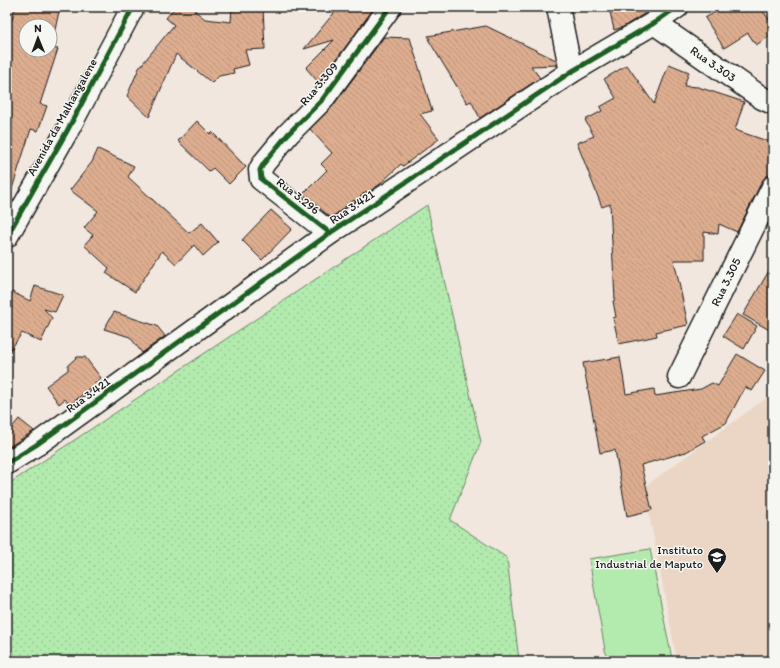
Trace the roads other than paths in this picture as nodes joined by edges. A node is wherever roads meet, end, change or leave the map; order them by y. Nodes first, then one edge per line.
1 (133, 7) edge
2 (390, 7) edge
3 (558, 7) edge
4 (677, 7) edge
5 (654, 23) junction
6 (571, 72) junction
7 (773, 103) edge
8 (260, 170) joint
9 (773, 186) edge
10 (330, 233) junction
11 (7, 236) edge
12 (679, 377) dead end
13 (7, 462) edge

1 - 11 street, Avenida da Malhangalene
2 - 8 street, Rua 3.309
3 - 6 street
4 - 5 street, Rua 3.421
5 - 6 street, Rua 3.421
5 - 7 street, Rua 3.303
6 - 10 street, Rua 3.421
8 - 10 street, Rua 3.296
9 - 12 street, Rua 3.305
10 - 13 street, Rua 3.421

